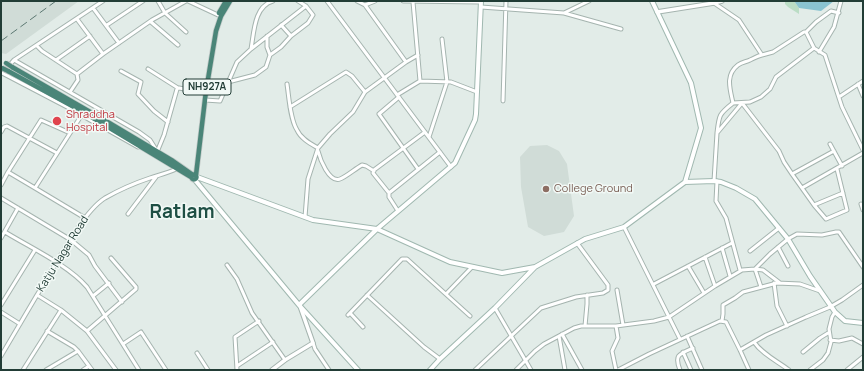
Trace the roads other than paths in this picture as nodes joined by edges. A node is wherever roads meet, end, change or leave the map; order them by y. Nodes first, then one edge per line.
1 (103, 1) edge
2 (143, 1) edge
3 (158, 1) edge
4 (187, 1) edge
5 (226, 1) edge
6 (230, 1) edge
7 (273, 1) edge
8 (298, 1) edge
9 (327, 1) edge
10 (357, 1) edge
11 (375, 1) edge
12 (403, 1) edge
13 (506, 1) edge
14 (589, 1) edge
15 (652, 1) edge
16 (722, 1) edge
17 (841, 1) edge
18 (413, 2) junction
19 (435, 2) edge
20 (481, 3) edge
21 (714, 3) junction
22 (365, 4) junction
23 (306, 6) junction
24 (93, 8) junction
25 (506, 9) junction
26 (166, 12) junction
27 (657, 12) junction
28 (564, 13) junction
29 (838, 13) junction
30 (218, 15) junction
31 (77, 19) junction
32 (151, 22) junction
33 (107, 25) junction
34 (281, 26) junction
35 (622, 29) dead end
36 (186, 32) dead end
37 (806, 32) junction
38 (90, 36) junction
39 (267, 36) junction
40 (291, 36) junction
41 (442, 39) dead end
42 (119, 43) junction
43 (178, 45) dead end
44 (37, 46) junction
45 (251, 48) junction
46 (814, 48) junction
47 (819, 52) junction
48 (102, 54) junction
49 (270, 55) junction
50 (418, 55) junction
51 (762, 55) junction
52 (14, 60) junction
53 (56, 60) junction
54 (1, 61) edge
55 (406, 62) junction
56 (3, 66) edge
57 (148, 69) dead end
58 (121, 71) dead end
59 (77, 74) junction
60 (2, 75) edge
61 (384, 77) junction
62 (420, 81) junction
63 (863, 81) edge
64 (228, 82) junction
65 (447, 82) junction
66 (287, 84) dead end
67 (858, 84) junction
68 (178, 88) junction
69 (70, 92) junction
70 (205, 92) junction
71 (365, 92) junction
72 (477, 92) junction
73 (398, 96) junction
74 (863, 96) edge
75 (839, 97) junction
76 (205, 100) junction
77 (503, 101) dead end
78 (733, 103) junction
79 (742, 103) junction
80 (290, 107) junction
81 (81, 116) junction
82 (168, 122) junction
83 (1, 132) edge
84 (425, 132) junction
85 (70, 133) junction
86 (717, 133) junction
87 (429, 137) junction
88 (29, 138) junction
89 (830, 144) dead end
90 (403, 149) junction
91 (318, 150) junction
92 (834, 151) junction
93 (863, 151) edge
94 (440, 152) junction
95 (57, 153) junction
96 (156, 153) junction
97 (842, 166) junction
98 (451, 167) junction
99 (176, 169) junction
100 (418, 169) junction
101 (837, 169) junction
102 (374, 171) junction
103 (8, 172) junction
104 (792, 174) junction
105 (156, 176) junction
106 (194, 177) junction
107 (715, 181) junction
108 (685, 182) junction
109 (1, 185) edge
110 (36, 188) junction
111 (802, 188) junction
112 (389, 192) junction
113 (843, 193) junction
114 (1, 198) edge
115 (814, 204) junction
116 (861, 204) dead end
117 (18, 208) junction
118 (863, 210) edge
119 (398, 211) junction
120 (128, 214) dead end
121 (306, 217) junction
122 (85, 218) junction
123 (624, 227) junction
124 (779, 228) junction
125 (377, 229) junction
126 (5, 232) junction
127 (1, 238) edge
128 (788, 239) junction
129 (70, 240) junction
130 (577, 243) junction
131 (732, 243) junction
132 (778, 247) junction
133 (722, 248) junction
134 (35, 250) junction
135 (750, 251) dead end
136 (705, 257) junction
137 (111, 258) dead end
138 (57, 263) junction
139 (227, 265) dead end
140 (688, 266) junction
141 (788, 266) dead end
142 (472, 267) junction
143 (535, 267) junction
144 (863, 267) edge
145 (755, 269) junction
146 (740, 270) junction
147 (730, 276) junction
148 (780, 282) junction
149 (109, 283) junction
150 (654, 284) junction
151 (774, 284) junction
152 (863, 285) edge
153 (715, 286) junction
154 (761, 287) junction
155 (617, 290) dead end
156 (820, 291) junction
157 (704, 293) junction
158 (446, 294) junction
159 (37, 295) junction
160 (367, 295) junction
161 (587, 295) junction
162 (93, 296) junction
163 (122, 302) junction
164 (1, 305) edge
165 (299, 305) junction
166 (830, 307) junction
167 (496, 308) junction
168 (61, 310) junction
169 (1, 312) edge
170 (835, 312) junction
171 (105, 316) junction
172 (470, 316) dead end
173 (669, 317) junction
174 (259, 321) junction
175 (722, 321) junction
176 (863, 323) edge
177 (20, 324) junction
178 (623, 325) junction
179 (585, 326) junction
180 (616, 326) junction
181 (787, 326) junction
182 (363, 327) dead end
183 (87, 331) junction
184 (47, 332) junction
185 (828, 333) junction
186 (560, 335) junction
187 (687, 336) junction
188 (511, 337) junction
189 (680, 339) junction
190 (830, 340) junction
191 (273, 342) junction
192 (754, 342) junction
193 (313, 343) junction
194 (123, 344) junction
195 (863, 344) edge
196 (693, 348) junction
197 (740, 350) junction
198 (78, 351) junction
199 (683, 352) junction
200 (803, 352) dead end
201 (197, 353) dead end
202 (1, 356) edge
203 (863, 357) edge
204 (440, 359) junction
205 (284, 360) junction
206 (525, 361) junction
207 (89, 366) junction
208 (277, 366) junction
209 (237, 368) edge
210 (23, 370) edge
211 (49, 370) edge
212 (83, 370) edge
213 (92, 370) edge
214 (116, 370) edge
215 (139, 370) edge
216 (166, 370) edge
217 (208, 370) edge
218 (272, 370) edge
219 (279, 370) edge
220 (328, 370) edge
221 (358, 370) edge
222 (430, 370) edge
223 (475, 370) edge
224 (516, 370) edge
225 (531, 370) edge
226 (565, 370) edge
227 (582, 370) edge
228 (617, 370) edge
229 (680, 370) edge
230 (691, 370) edge
231 (702, 370) edge
232 (749, 370) edge
233 (789, 370) edge
234 (810, 370) edge
235 (847, 370) edge

1 - 24 street
2 - 33 street
3 - 26 street
4 - 26 street
4 - 30 street
5 - 30 highway, NH927A
6 - 70 highway, NH927A
7 - 45 street
8 - 23 street
9 - 61 street
10 - 22 street
11 - 22 street
12 - 18 street
13 - 25 street
14 - 28 street
15 - 27 main road
16 - 21 street
17 - 29 street
18 - 19 street
18 - 50 street
19 - 20 street
20 - 25 street
20 - 72 main road
21 - 27 street
21 - 51 street
22 - 55 street
23 - 34 street
23 - 40 street
24 - 31 street
24 - 33 street
25 - 28 street
25 - 77 street
26 - 32 street
26 - 36 street
27 - 108 main road
28 - 35 street
29 - 37 street
29 - 47 street
30 - 70 highway, NH927A
31 - 38 street
31 - 44 street
32 - 42 street
32 - 43 street
33 - 42 street
34 - 39 street
34 - 40 street
37 - 46 street
37 - 51 street
38 - 48 street
38 - 53 street
39 - 45 street
39 - 49 street
40 - 49 street
41 - 65 street
42 - 48 street
44 - 52 street
44 - 53 street
45 - 64 street
46 - 47 street
46 - 79 street
47 - 75 street
48 - 59 street
49 - 64 street
50 - 55 street
50 - 62 street
51 - 78 street
52 - 60 street
52 - 69 street
53 - 59 street
54 - 56 highway
55 - 61 street
56 - 96 highway, bridge
57 - 68 street
58 - 82 street
59 - 69 street
60 - 81 street
61 - 71 street
61 - 73 street
62 - 65 street
62 - 73 street
63 - 67 street
64 - 76 street
65 - 72 street
65 - 87 street
66 - 80 street
67 - 74 street
67 - 75 street
68 - 70 street
68 - 82 street
69 - 96 street
70 - 76 highway, NH927A
70 - 106 highway, NH927A
71 - 80 street
71 - 91 street
72 - 98 main road
73 - 84 street
73 - 90 street
75 - 93 street
76 - 106 highway, NH927A
78 - 79 street
78 - 86 street
79 - 86 street
79 - 104 street
80 - 91 street
81 - 85 street
81 - 96 street
82 - 96 street
83 - 88 street
84 - 87 street
84 - 90 street
85 - 88 street
85 - 95 street
86 - 107 street
87 - 94 street
88 - 95 street
88 - 103 street
89 - 92 street
90 - 100 street
90 - 102 street
91 - 102 street
91 - 121 street
92 - 97 street
92 - 104 street
93 - 97 street
94 - 98 street
94 - 100 street
95 - 110 street
96 - 99 highway
96 - 106 highway
97 - 101 street
98 - 119 main road
99 - 105 street, Katju Nagar Road
99 - 106 highway
100 - 112 street
101 - 111 street
101 - 113 street
102 - 112 street
103 - 109 street
103 - 110 street
104 - 111 street
105 - 120 street
105 - 122 street, Katju Nagar Road
106 - 121 main road
106 - 165 main road
107 - 108 main road
107 - 124 main road
107 - 131 street
108 - 123 main road
110 - 122 street
111 - 115 street
112 - 119 street
113 - 115 street
113 - 115 street
114 - 117 street
116 - 118 street
117 - 126 street
117 - 129 street
119 - 125 main road
121 - 125 main road
122 - 129 street, Katju Nagar Road
123 - 130 main road
123 - 150 street
124 - 128 main road
124 - 135 street
125 - 142 main road
125 - 165 main road
126 - 127 street
126 - 134 street
128 - 132 street
128 - 144 street
128 - 156 main road
129 - 138 street, Katju Nagar Road
129 - 149 street
130 - 143 main road
130 - 161 street
131 - 133 street
131 - 146 street
132 - 141 street
132 - 145 street
133 - 136 street
133 - 147 street
134 - 138 street
134 - 164 street
136 - 140 street
136 - 153 street
137 - 163 street
138 - 159 street, Katju Nagar Road
138 - 162 street
139 - 174 street
140 - 150 street
140 - 157 street
142 - 143 main road
142 - 158 street
143 - 167 main road
145 - 146 street
145 - 148 street
145 - 154 street
146 - 147 street
147 - 153 street
148 - 151 street
148 - 156 street
149 - 162 street
149 - 163 street
150 - 173 street
151 - 154 street
151 - 181 street
152 - 166 street
153 - 157 street
154 - 175 street
155 - 178 street
156 - 166 main road
157 - 173 street
158 - 160 street
158 - 172 street
159 - 168 street, Katju Nagar Road
159 - 177 street
160 - 182 street
160 - 204 street
161 - 179 street
161 - 188 street
162 - 171 street
163 - 171 street
165 - 193 street
165 - 221 main road
166 - 170 main road
166 - 181 street
167 - 188 street
167 - 204 main road
168 - 183 street, Katju Nagar Road
168 - 184 street
169 - 177 street
170 - 176 main road
170 - 185 street
171 - 183 street
171 - 194 street
173 - 178 street
173 - 189 street
174 - 191 street
174 - 209 street
175 - 187 street
175 - 197 street
177 - 202 street
178 - 180 street
179 - 180 street
179 - 186 street
180 - 228 street
181 - 192 street
183 - 214 street, Katju Nagar Road
184 - 198 street
184 - 210 street
185 - 190 street
185 - 200 street
186 - 206 street
186 - 226 street
186 - 227 street
187 - 189 street
187 - 196 street
188 - 206 street
188 - 223 street
189 - 228 street
190 - 195 street
190 - 234 street
191 - 205 street
191 - 209 street
192 - 197 street
192 - 233 street
193 - 205 street
193 - 220 street
194 - 215 street
194 - 216 street
196 - 199 street
196 - 231 street
197 - 232 street
198 - 207 street
198 - 211 street
199 - 229 street
199 - 230 street
201 - 217 street
203 - 235 street
204 - 222 main road
205 - 208 street
206 - 224 street
206 - 225 street
207 - 212 street
207 - 213 street
208 - 218 street
208 - 219 street

